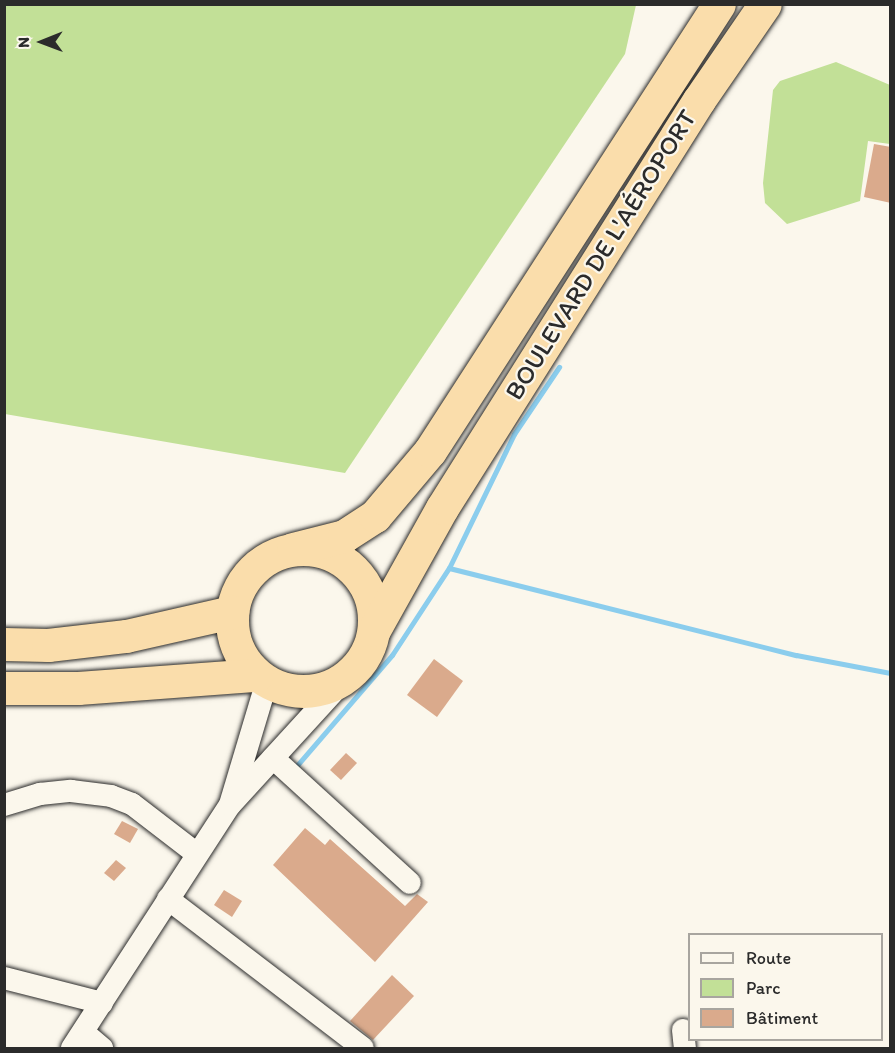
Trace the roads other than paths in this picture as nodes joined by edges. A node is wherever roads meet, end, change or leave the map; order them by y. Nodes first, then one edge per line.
1 (719, 4) edge
2 (765, 4) edge
3 (293, 549) junction
4 (232, 612) junction
5 (374, 630) junction
6 (4, 644) edge
7 (262, 678) junction
8 (345, 679) junction
9 (4, 688) edge
10 (273, 758) junction
11 (4, 805) edge
12 (230, 805) junction
13 (197, 854) junction
14 (410, 883) dead end
15 (168, 898) junction
16 (4, 978) edge
17 (102, 1003) junction
18 (78, 1040) edge
19 (102, 1048) edge
20 (363, 1048) edge

1 - 3 highway, BOULEVARD DE L'AÉROPORT
2 - 5 highway, BOULEVARD DE L'AÉROPORT
3 - 4 highway
3 - 5 highway
4 - 6 highway
4 - 7 highway
5 - 8 highway
7 - 8 highway
7 - 9 highway
7 - 12 street
8 - 10 street
10 - 12 street
10 - 14 street
11 - 13 street
12 - 13 street
13 - 15 street
15 - 17 street
15 - 20 street
16 - 17 street
17 - 18 street
18 - 19 street

